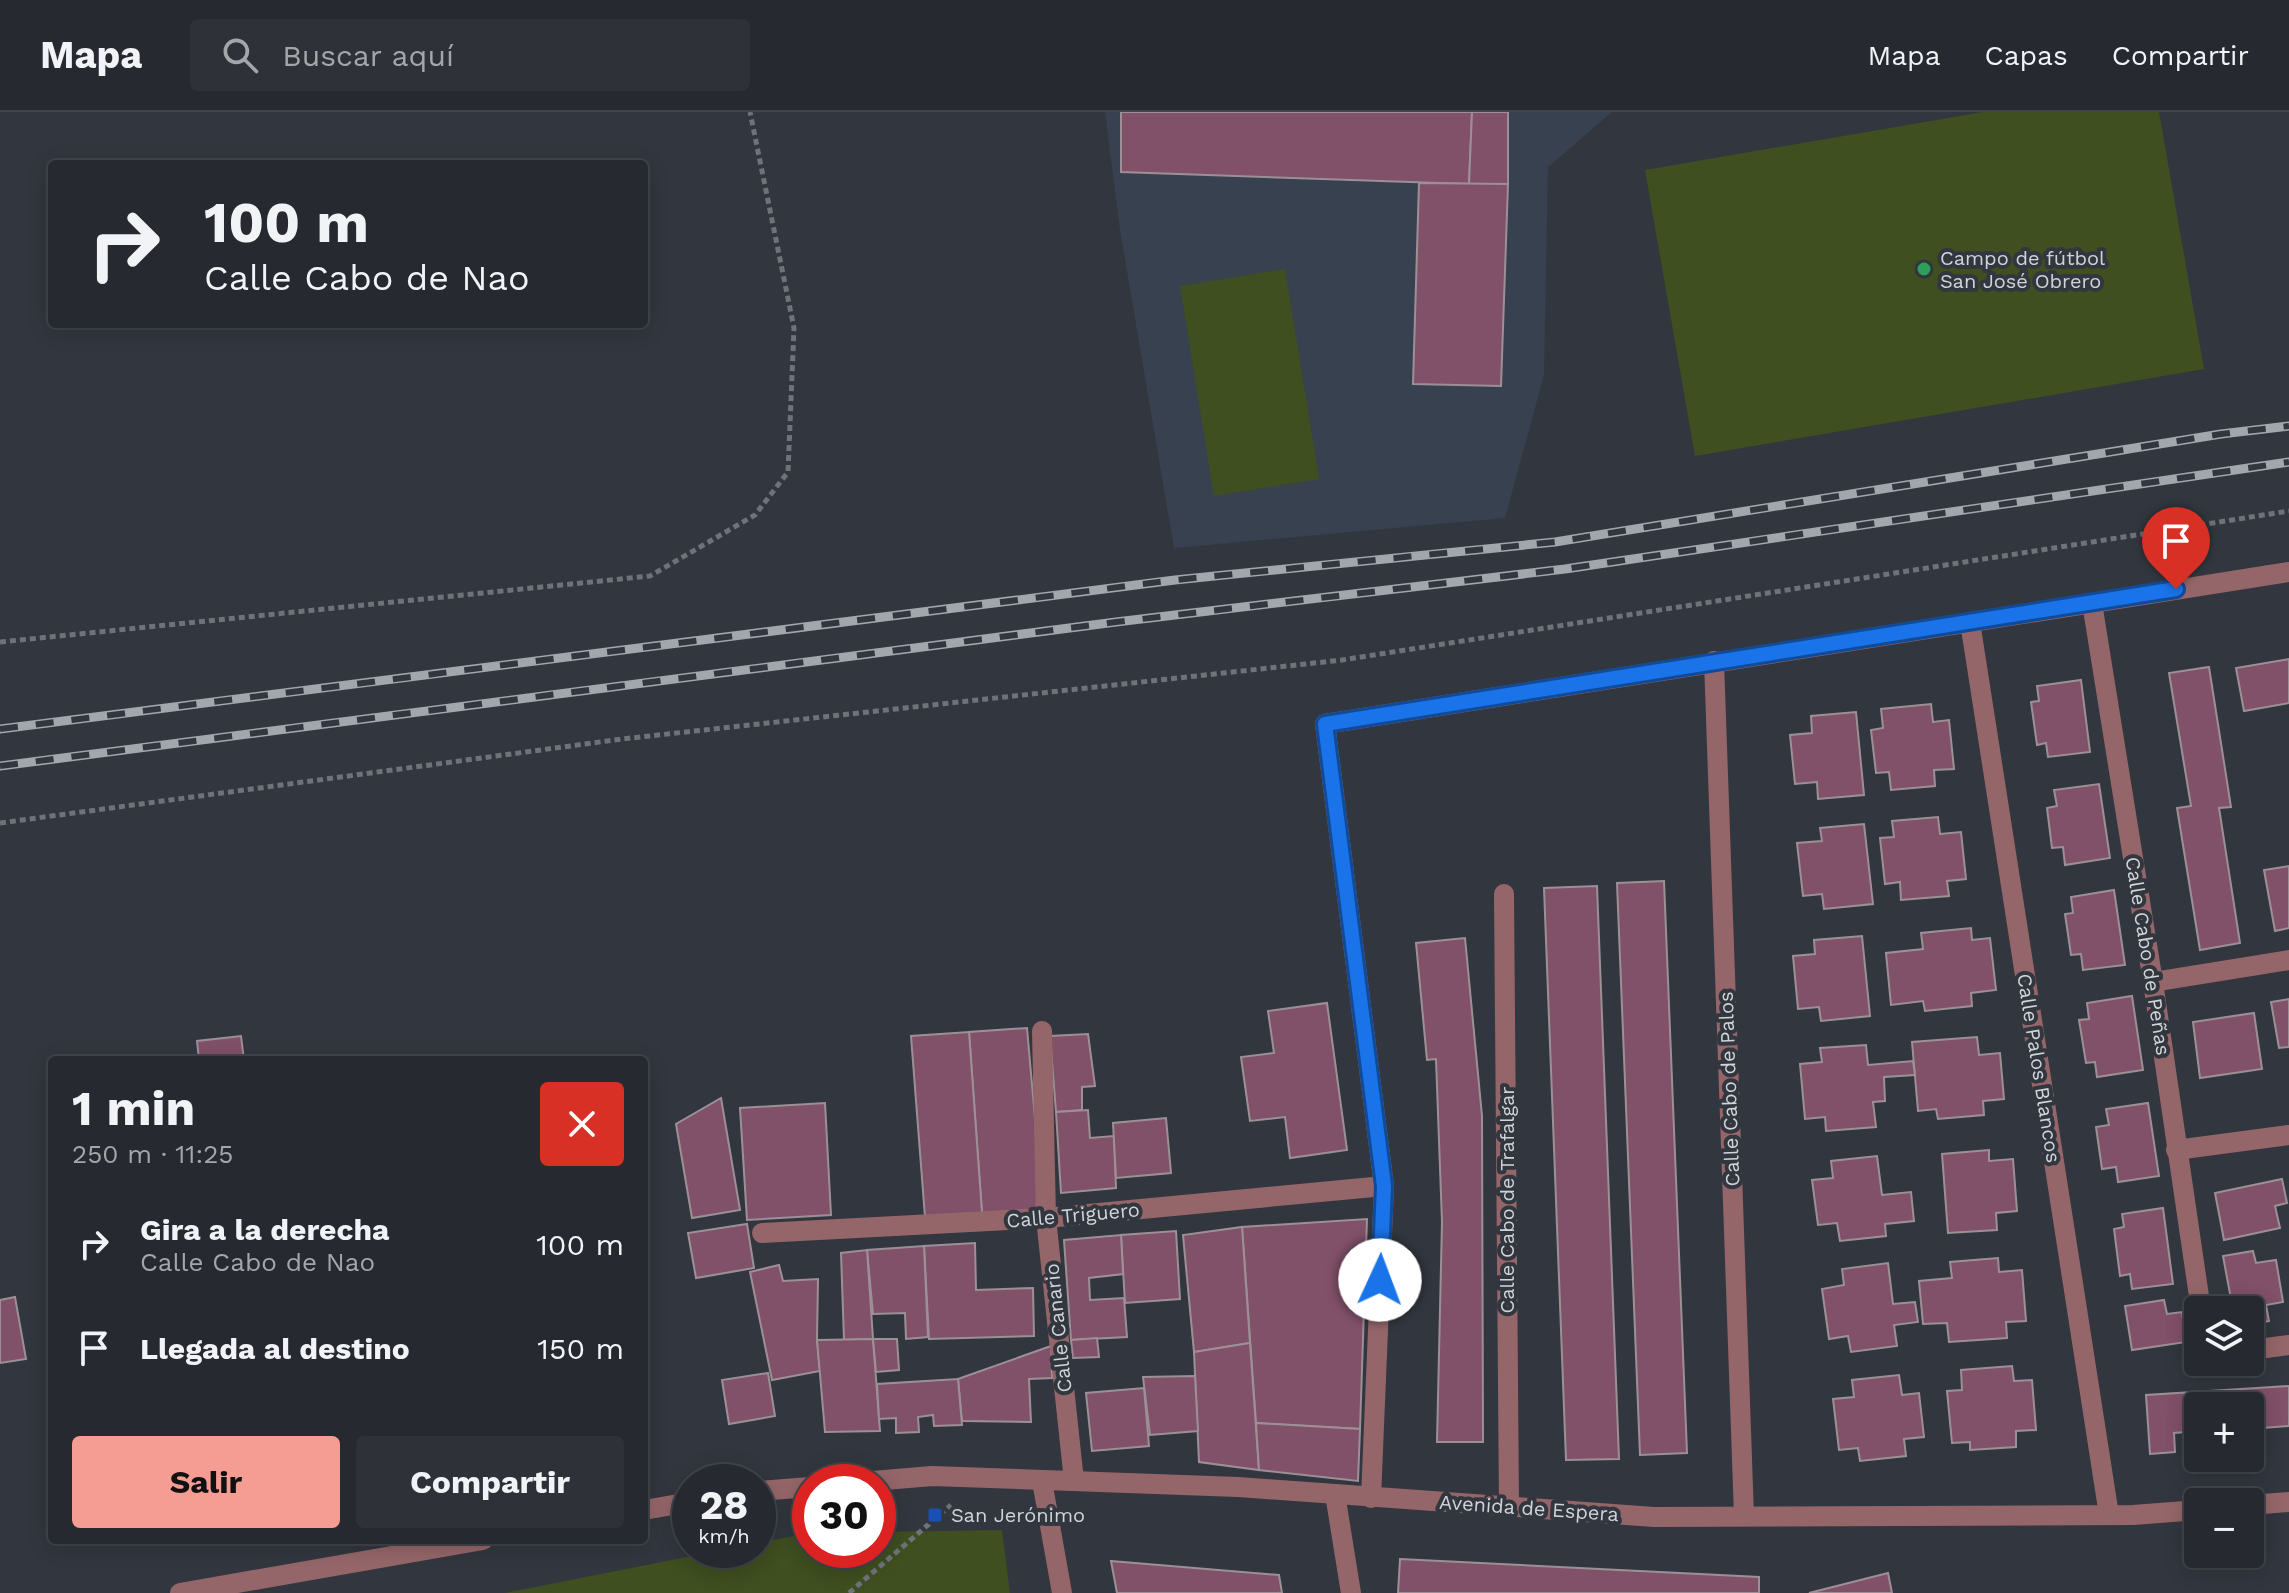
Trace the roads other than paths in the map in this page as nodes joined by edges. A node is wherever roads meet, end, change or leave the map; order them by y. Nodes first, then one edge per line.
1 (2289, 572) edge
2 (2092, 603) junction
3 (1970, 622) junction
4 (1714, 661) junction
5 (1504, 894) dead end
6 (2289, 960) edge
7 (2153, 982) junction
8 (1042, 1031) dead end
9 (2289, 1135) edge
10 (2176, 1150) junction
11 (1384, 1186) junction
12 (1046, 1218) junction
13 (762, 1233) dead end
14 (2199, 1296) edge
15 (2289, 1345) edge
16 (2264, 1348) edge
17 (896, 1479) edge
18 (1042, 1481) junction
19 (1074, 1481) junction
20 (1335, 1494) junction
21 (1371, 1498) junction
22 (2289, 1502) edge
23 (2264, 1504) edge
24 (672, 1505) edge
25 (1509, 1506) junction
26 (648, 1509) edge
27 (2184, 1511) edge
28 (2109, 1515) junction
29 (1744, 1516) junction
30 (460, 1544) edge
31 (180, 1593) edge
32 (1062, 1593) edge
33 (1351, 1593) edge

1 - 2 street
2 - 3 street
2 - 7 street, Calle Cabo de Peñas
3 - 4 street
3 - 28 street, Calle Palos Blancos
4 - 11 street
4 - 29 street, Calle Cabo de Palos
5 - 25 street, Calle Cabo de Trafalgar
6 - 7 street
7 - 10 street, Calle Cabo de Peñas
8 - 12 street, Calle Canario
9 - 10 street
10 - 14 street, Calle Cabo de Peñas
11 - 12 street, Calle Triguero
11 - 21 street
12 - 13 street, Calle Triguero
12 - 19 street, Calle Canario
15 - 16 street
17 - 18 street, Avenida de Espera
18 - 19 street, Avenida de Espera
18 - 32 street
19 - 20 street, Avenida de Espera
20 - 21 street, Avenida de Espera
20 - 33 street
21 - 25 street, Avenida de Espera
22 - 23 street
24 - 26 street
25 - 29 street, Avenida de Espera
27 - 28 street, Avenida de Espera
28 - 29 street, Avenida de Espera
30 - 31 street

